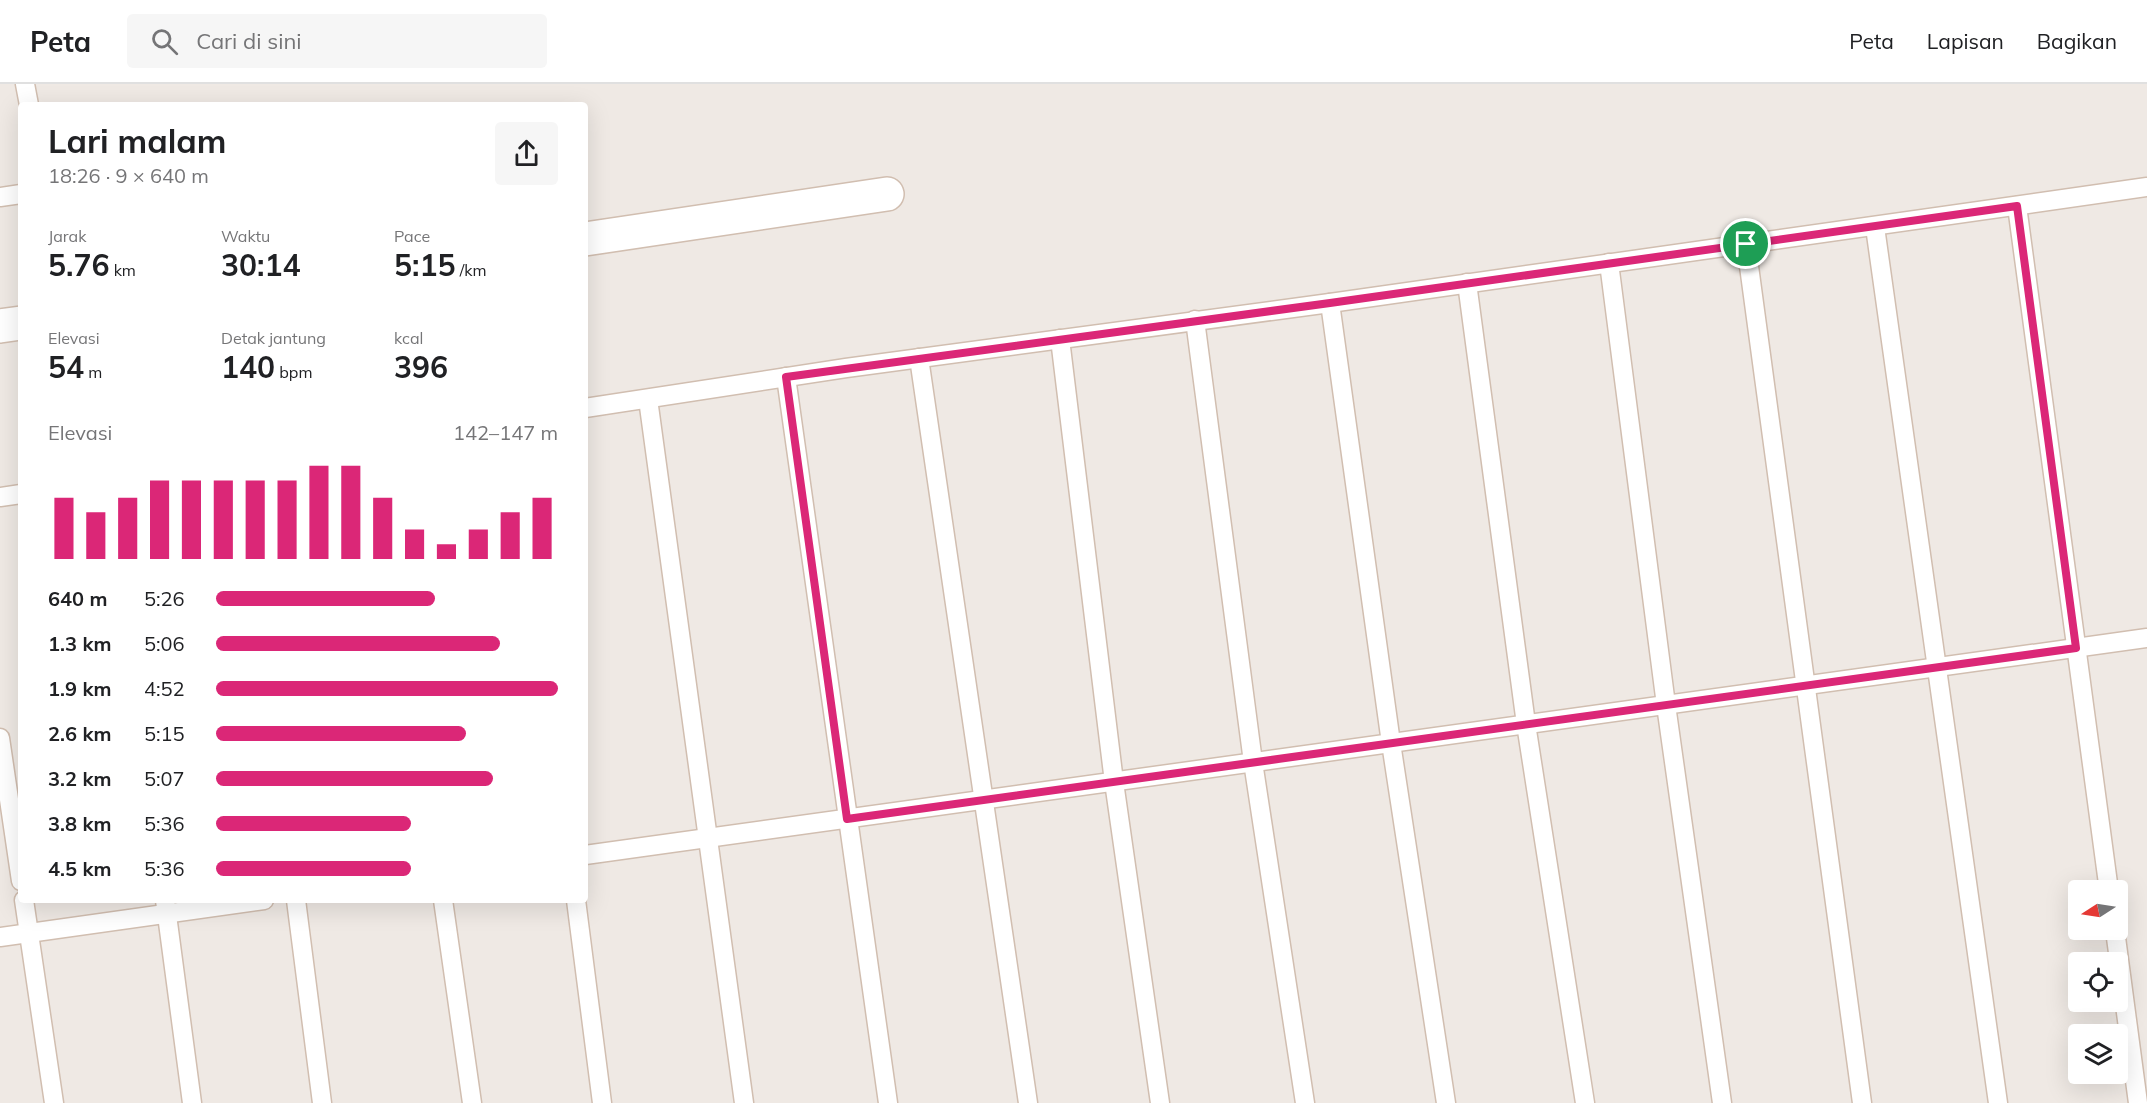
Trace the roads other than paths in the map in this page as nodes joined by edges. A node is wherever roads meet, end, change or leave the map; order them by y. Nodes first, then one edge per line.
1 (25, 84) edge
2 (28, 102) edge
3 (2147, 187) edge
4 (18, 194) edge
5 (887, 194) dead end
6 (0, 197) edge
7 (2017, 206) junction
8 (1875, 227) junction
9 (588, 239) edge
10 (1746, 244) junction
11 (1609, 263) junction
12 (1467, 283) junction
13 (1330, 303) junction
14 (1195, 320) junction
15 (18, 323) edge
16 (0, 326) edge
17 (1060, 339) junction
18 (919, 358) junction
19 (786, 377) junction
20 (648, 399) junction
21 (588, 408) edge
22 (18, 494) edge
23 (0, 496) edge
24 (2147, 638) edge
25 (2076, 648) junction
26 (1937, 668) junction
27 (1806, 686) junction
28 (1666, 705) junction
29 (1526, 724) junction
30 (0, 738) edge
31 (1391, 743) junction
32 (1254, 762) junction
33 (1114, 782) junction
34 (984, 800) junction
35 (847, 819) junction
36 (708, 838) junction
37 (588, 855) edge
38 (18, 861) edge
39 (2108, 880) edge
40 (24, 903) edge
41 (222, 903) edge
42 (296, 903) edge
43 (443, 903) edge
44 (576, 903) edge
45 (166, 907) edge
46 (28, 933) junction
47 (0, 937) edge
48 (2116, 940) edge
49 (54, 1103) edge
50 (192, 1103) edge
51 (322, 1103) edge
52 (472, 1103) edge
53 (602, 1103) edge
54 (744, 1103) edge
55 (888, 1103) edge
56 (1028, 1103) edge
57 (1160, 1103) edge
58 (1305, 1103) edge
59 (1446, 1103) edge
60 (1585, 1103) edge
61 (1722, 1103) edge
62 (1862, 1103) edge
63 (1998, 1103) edge
64 (2138, 1103) edge

1 - 2 lane
3 - 7 lane
4 - 6 lane
5 - 9 street
7 - 8 lane
7 - 25 lane
8 - 10 lane
8 - 26 lane
10 - 11 lane
10 - 27 lane
11 - 12 lane
11 - 28 lane
12 - 13 lane
12 - 29 lane
13 - 14 lane
13 - 31 lane
14 - 17 lane
14 - 32 lane
15 - 16 street
17 - 18 lane
17 - 33 lane
18 - 19 lane
18 - 34 lane
19 - 20 lane
19 - 35 lane
20 - 21 lane
20 - 36 lane
22 - 23 lane
24 - 25 lane
25 - 26 lane
25 - 39 lane
26 - 27 lane
26 - 63 lane
27 - 28 lane
27 - 62 lane
28 - 29 lane
28 - 61 lane
29 - 31 lane
29 - 60 lane
30 - 38 lane
31 - 32 lane
31 - 59 lane
32 - 33 lane
32 - 58 lane
33 - 34 lane
33 - 57 lane
34 - 35 lane
34 - 56 lane
35 - 36 lane
35 - 55 lane
36 - 37 lane
36 - 54 lane
40 - 46 lane
41 - 45 lane
42 - 51 lane
43 - 52 lane
44 - 53 lane
45 - 46 lane
45 - 50 lane
46 - 47 lane
46 - 49 lane
48 - 64 lane

